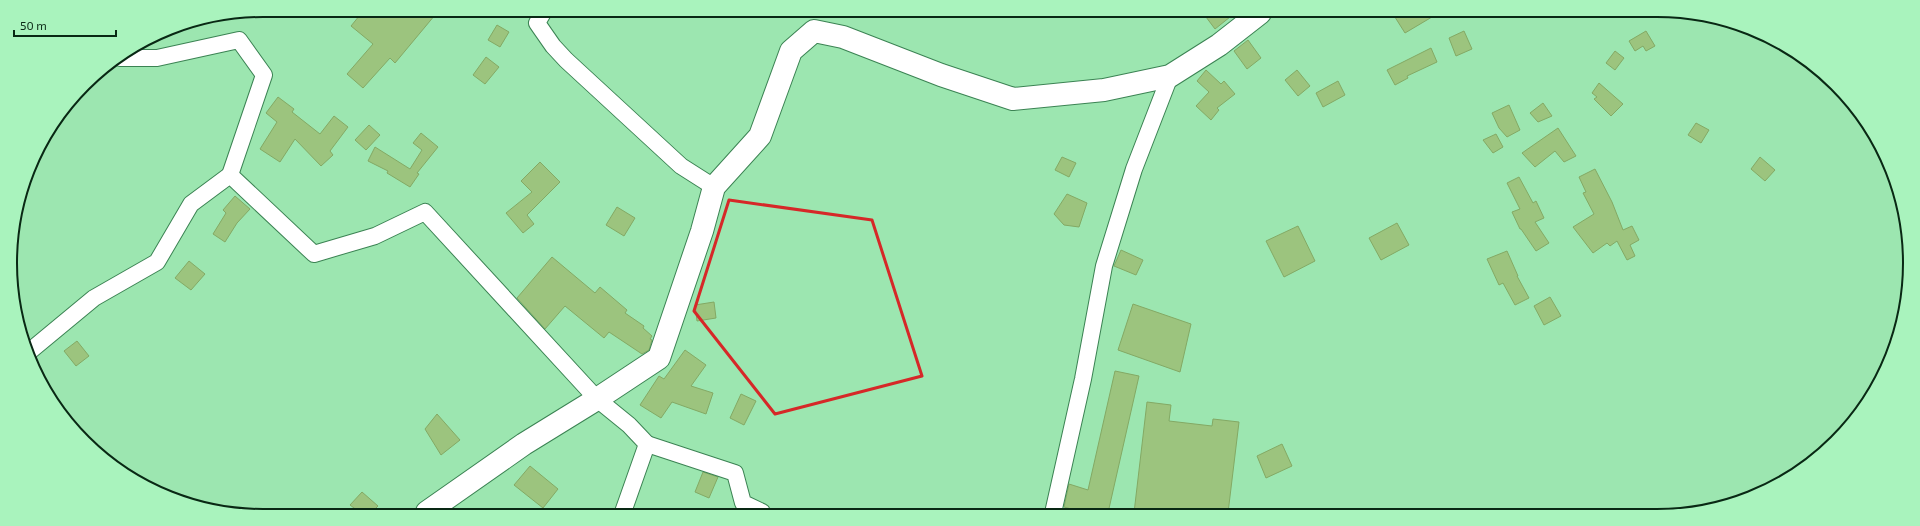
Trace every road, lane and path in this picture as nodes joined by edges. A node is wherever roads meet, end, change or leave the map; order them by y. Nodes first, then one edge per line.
1 (541, 17) edge
2 (1255, 17) edge
3 (126, 58) edge
4 (1170, 76) junction
5 (230, 175) junction
6 (714, 187) junction
7 (33, 349) edge
8 (597, 400) junction
9 (647, 444) junction
10 (431, 509) edge
11 (624, 509) edge
12 (756, 509) edge
13 (1054, 509) edge

1 - 6 street
2 - 4 street
3 - 5 street
4 - 6 street
4 - 13 street
5 - 7 street
5 - 8 street
6 - 8 street
8 - 9 street
8 - 10 street
9 - 11 street
9 - 12 street

